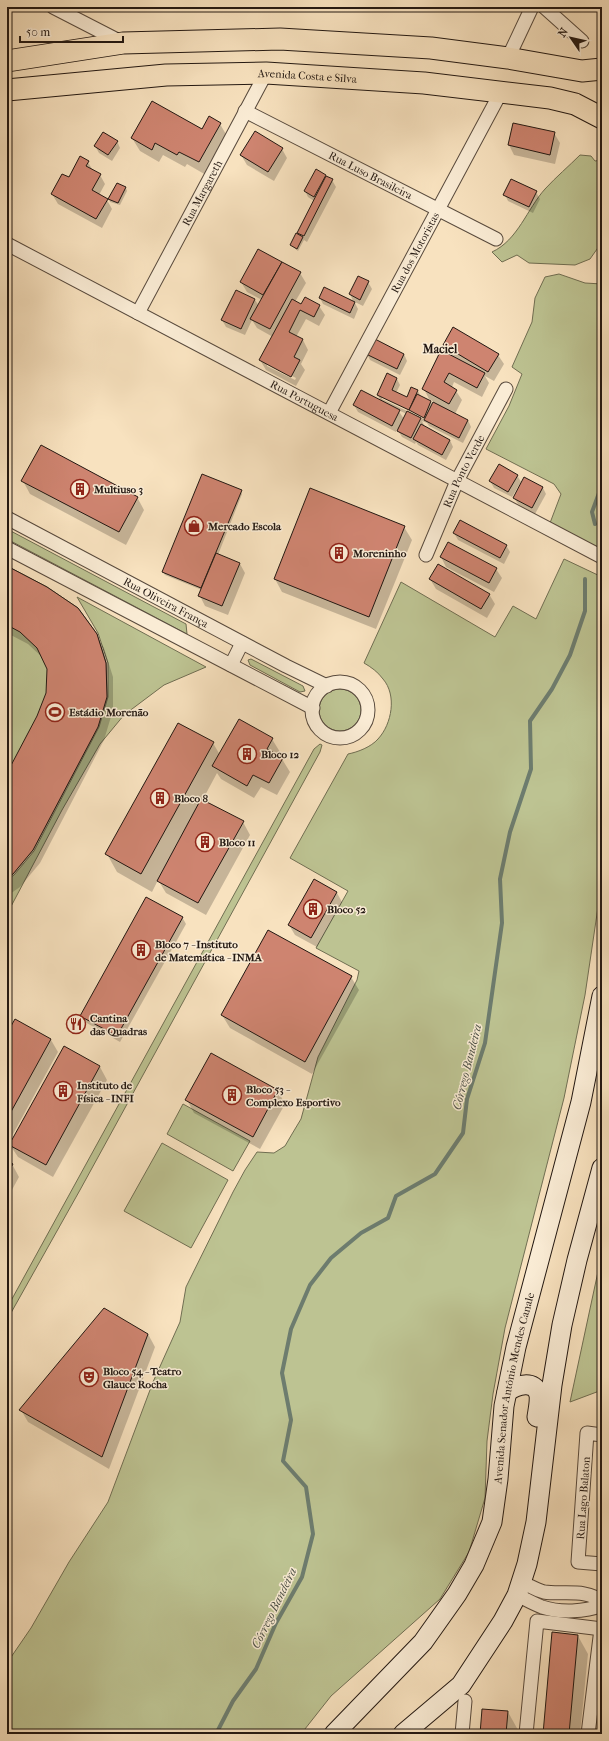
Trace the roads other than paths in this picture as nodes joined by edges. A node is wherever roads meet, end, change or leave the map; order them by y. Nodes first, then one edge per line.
1 (53, 7) edge
2 (532, 7) edge
3 (544, 7) edge
4 (72, 11) edge
5 (582, 41) dead end
6 (123, 42) junction
7 (508, 58) junction
8 (7, 61) edge
9 (602, 68) edge
10 (266, 73) junction
11 (7, 90) edge
12 (501, 92) junction
13 (245, 111) junction
14 (602, 118) edge
15 (438, 208) junction
16 (496, 239) dead end
17 (7, 244) edge
18 (138, 313) junction
19 (506, 389) dead end
20 (329, 414) junction
21 (457, 481) junction
22 (7, 518) edge
23 (7, 548) edge
24 (426, 555) dead end
25 (602, 557) edge
26 (242, 643) junction
27 (232, 665) junction
28 (327, 686) junction
29 (313, 708) junction
30 (602, 996) edge
31 (602, 1168) edge
32 (507, 1392) junction
33 (602, 1435) edge
34 (544, 1447) junction
35 (602, 1564) edge
36 (519, 1589) junction
37 (602, 1602) edge
38 (602, 1605) edge
39 (602, 1629) edge
40 (465, 1701) dead end
41 (334, 1734) edge
42 (402, 1734) edge
43 (462, 1734) edge
44 (526, 1734) edge
45 (588, 1734) edge

1 - 4 street
2 - 7 street
3 - 5 street
4 - 6 street
6 - 7 main road
6 - 8 main road
7 - 9 main road
10 - 11 main road, Avenida Costa e Silva
10 - 12 main road, Avenida Costa e Silva
10 - 13 street, Rua Margareth
12 - 14 main road, Avenida Costa e Silva
12 - 15 street, Rua dos Motoristas
13 - 15 street, Rua Luso Brasileira
13 - 18 street, Rua Margareth
15 - 16 street, Rua Luso Brasileira
15 - 20 street, Rua dos Motoristas
17 - 18 street, Rua Portuguesa
18 - 20 street, Rua Portuguesa
19 - 21 street, Rua Ponto Verde
20 - 21 street, Rua Portuguesa
21 - 24 street, Rua Ponto Verde
21 - 25 street, Rua Portuguesa
22 - 26 street, Rua Oliveira França
23 - 27 street
26 - 27 street
26 - 28 street, Rua Oliveira França
27 - 29 street
28 - 29 street
28 - 29 street
30 - 32 main road, Avenida Senador Antônio Mendes Canale
31 - 34 main road
32 - 34 main road
32 - 41 main road, Avenida Senador Antônio Mendes Canale
33 - 35 street, Rua Lago Balaton
34 - 36 main road
36 - 37 street
36 - 38 street
36 - 42 main road
39 - 44 street
39 - 45 street
40 - 43 street

